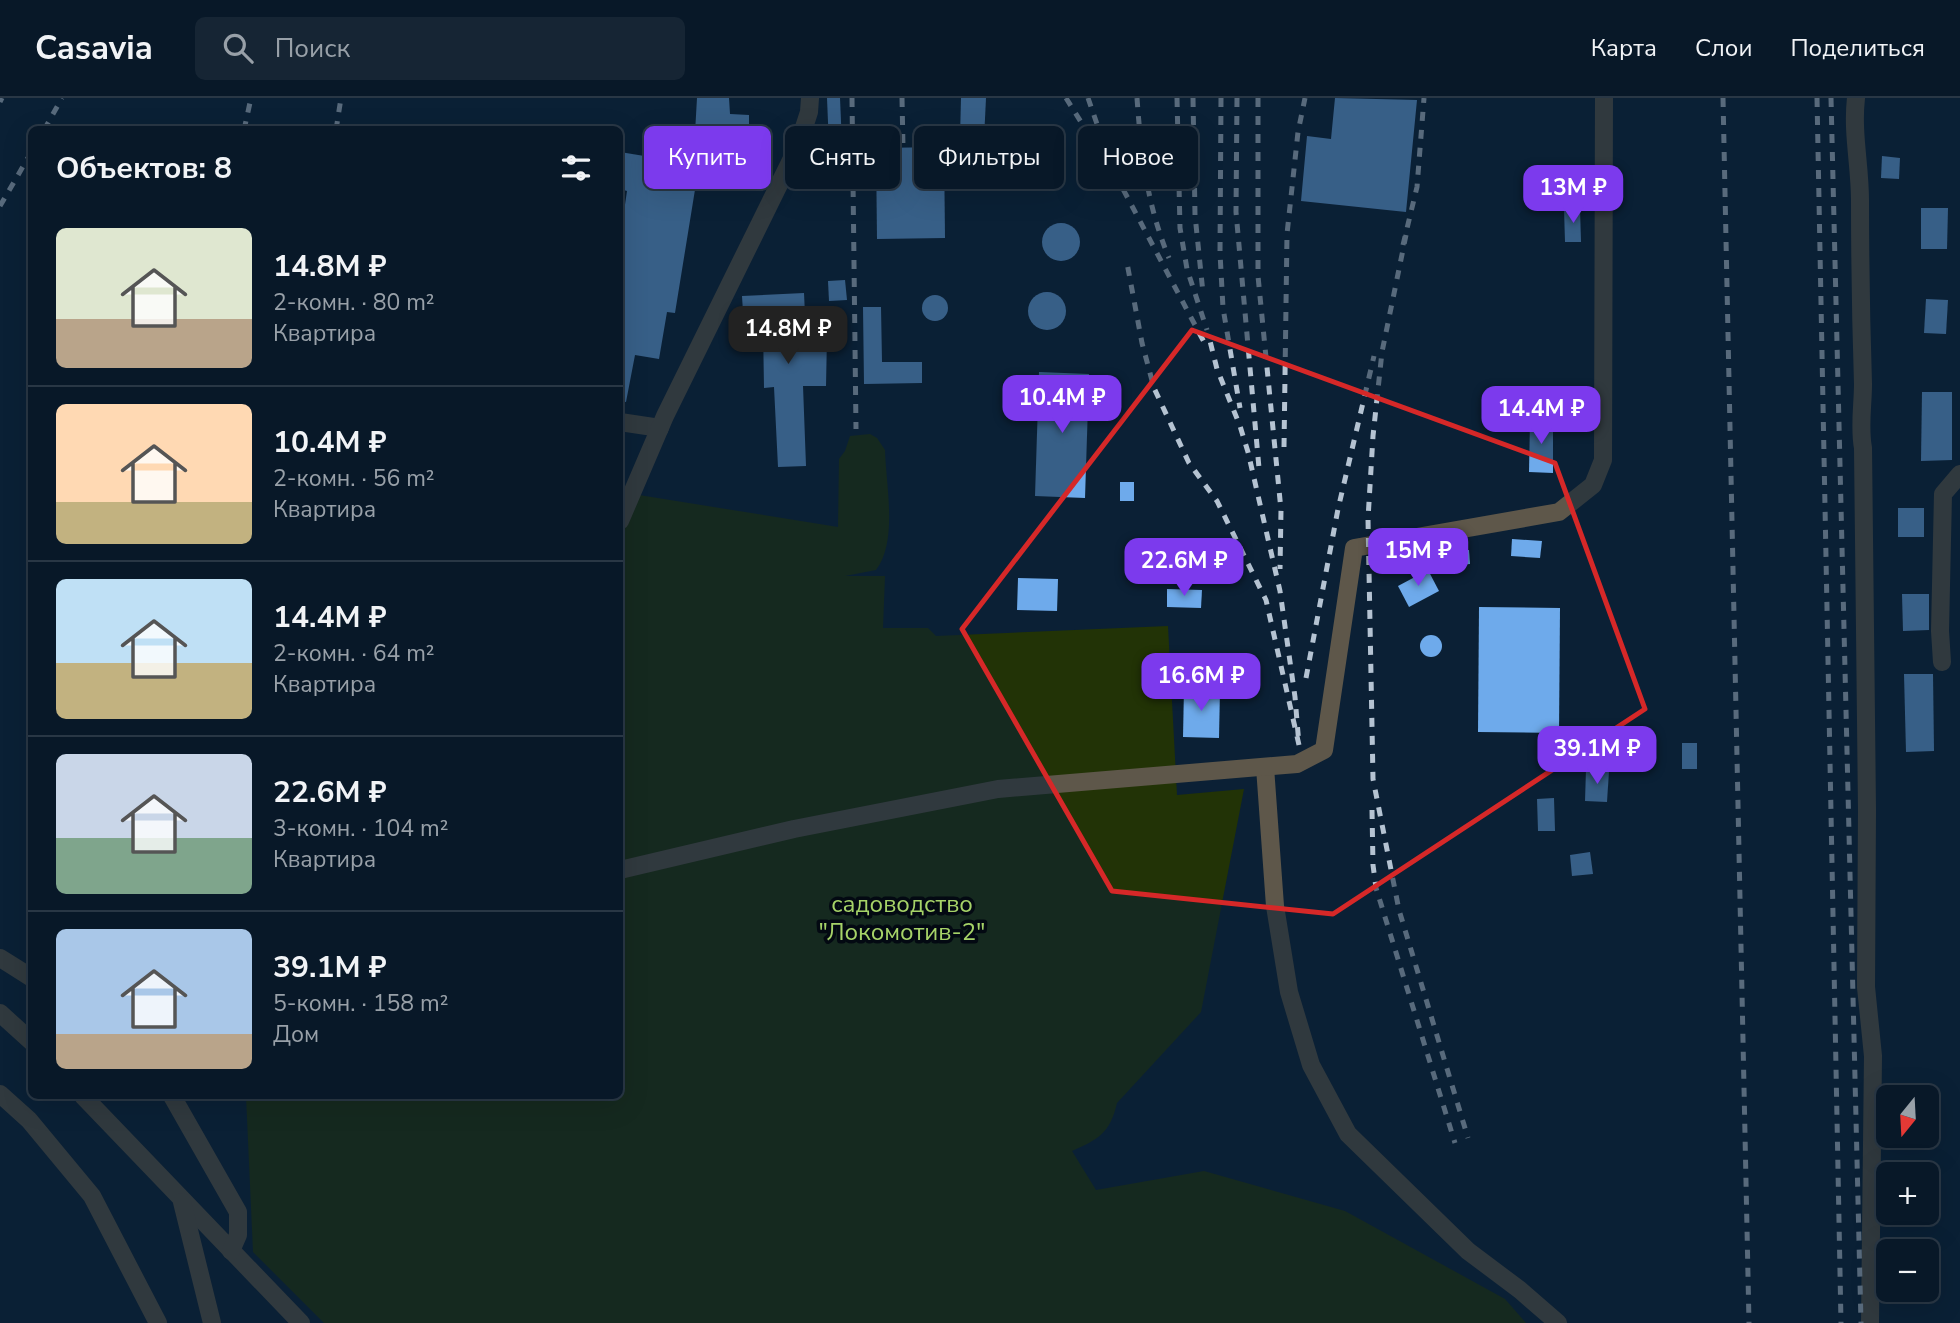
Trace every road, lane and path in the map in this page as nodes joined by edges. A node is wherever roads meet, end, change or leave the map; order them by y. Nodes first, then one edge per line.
1 (810, 98) edge
2 (1604, 98) edge
3 (1856, 98) edge
4 (623, 422) edge
5 (660, 428) junction
6 (1960, 474) edge
7 (623, 514) edge
8 (1942, 662) dead end
9 (1265, 767) junction
10 (623, 869) edge
11 (5, 964) edge
12 (28, 976) edge
13 (0, 1013) edge
14 (28, 1038) edge
15 (0, 1094) edge
16 (86, 1099) edge
17 (174, 1099) edge
18 (181, 1199) junction
19 (231, 1251) junction
20 (158, 1323) edge
21 (212, 1323) edge
22 (301, 1323) edge
23 (1558, 1323) edge
24 (1870, 1323) edge

1 - 5 street
2 - 9 street
3 - 24 street
4 - 5 street
5 - 7 street
6 - 8 street
9 - 10 street
9 - 23 street
11 - 12 street
13 - 14 street
15 - 20 street
16 - 18 street
17 - 19 street
18 - 19 street
18 - 21 street
19 - 22 street

